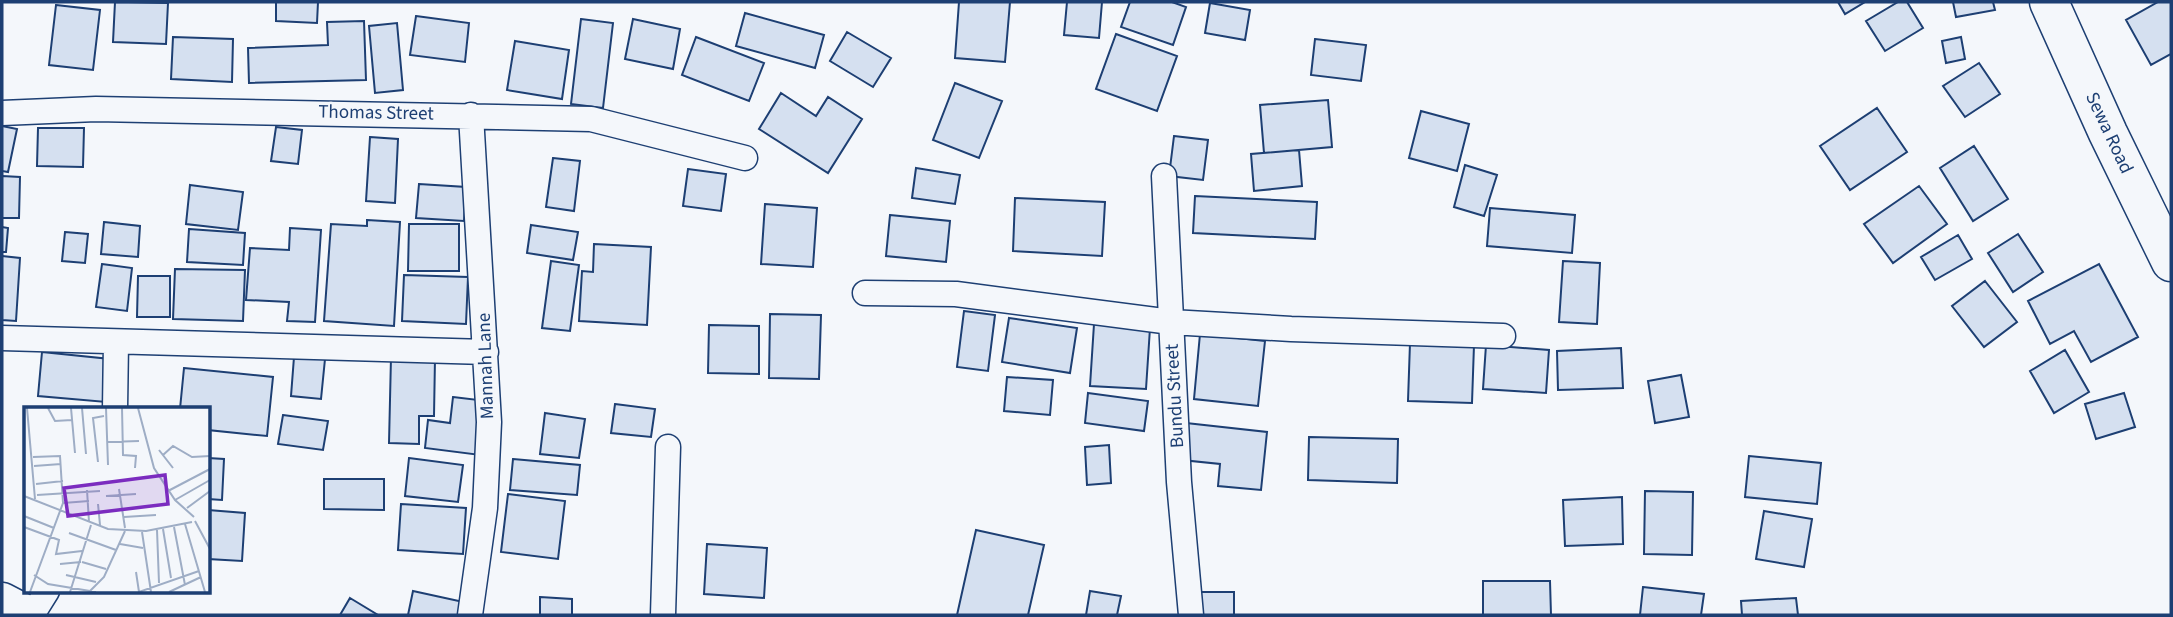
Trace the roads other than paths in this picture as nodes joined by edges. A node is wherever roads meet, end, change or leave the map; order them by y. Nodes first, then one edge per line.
1 (2049, 2) edge
2 (2, 113) edge
3 (471, 115) junction
4 (746, 158) dead end
5 (1164, 176) dead end
6 (2171, 262) edge
7 (865, 293) dead end
8 (1171, 322) junction
9 (1503, 336) dead end
10 (2, 338) edge
11 (116, 342) junction
12 (486, 352) junction
13 (115, 407) edge
14 (668, 447) dead end
15 (46, 592) edge
16 (2, 602) edge
17 (30, 615) edge
18 (470, 615) edge
19 (663, 615) edge
20 (1191, 615) edge

1 - 6 main road, Sewa Road
2 - 3 street, Thomas Street
3 - 4 street, Thomas Street
3 - 12 street, Mannah Lane
5 - 8 street, Bundu Street
7 - 8 street
8 - 9 street
8 - 20 street, Bundu Street
10 - 11 street
11 - 12 street
11 - 13 street
12 - 18 street, Mannah Lane
14 - 19 street
15 - 17 street
16 - 17 main road

